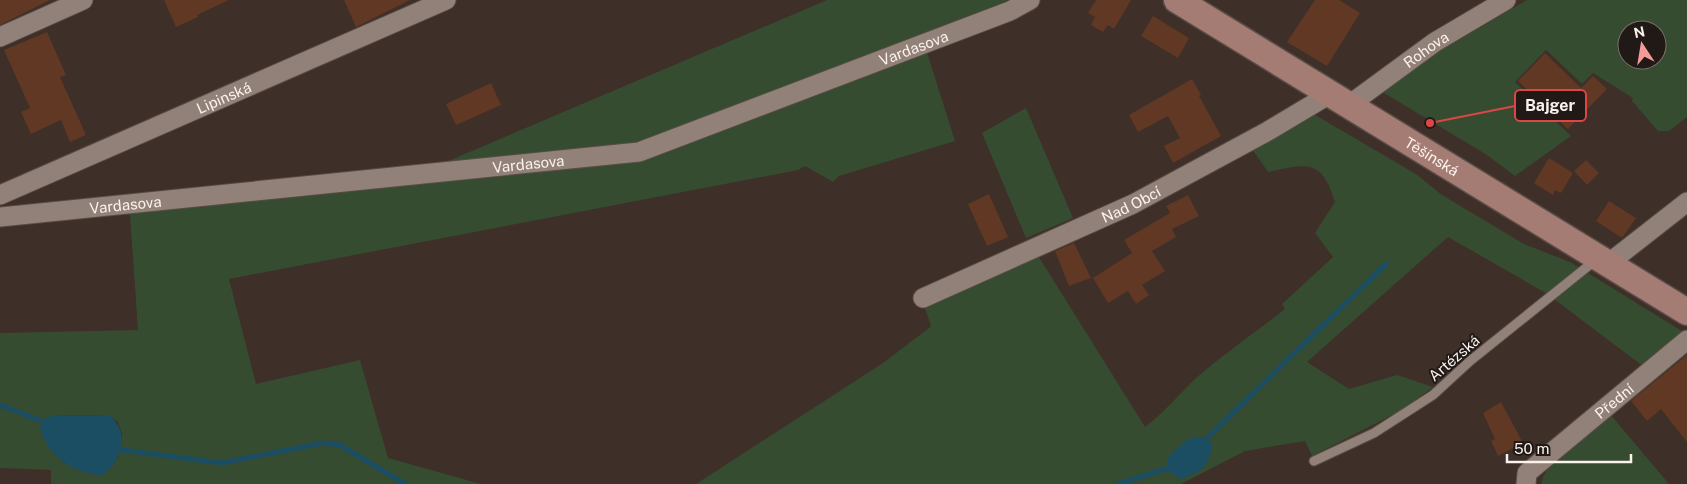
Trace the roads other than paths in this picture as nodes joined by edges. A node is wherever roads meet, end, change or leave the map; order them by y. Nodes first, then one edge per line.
1 (83, 0) edge
2 (446, 0) edge
3 (1030, 0) edge
4 (1177, 0) edge
5 (1506, 0) edge
6 (0, 37) edge
7 (1339, 100) junction
8 (0, 195) edge
9 (1687, 202) edge
10 (0, 218) edge
11 (1604, 260) junction
12 (923, 298) dead end
13 (1687, 312) edge
14 (1687, 340) edge
15 (1314, 461) dead end
16 (1526, 484) edge

1 - 6 street
2 - 8 street, Lipinská
3 - 10 street, Vardasova
4 - 7 main road, Těšínská
5 - 7 street, Rohova
7 - 11 main road, Těšínská
7 - 12 street, Nad Obcí
9 - 11 street
11 - 13 main road, Těšínská
11 - 15 lane, Artézská
14 - 16 street, Přední

